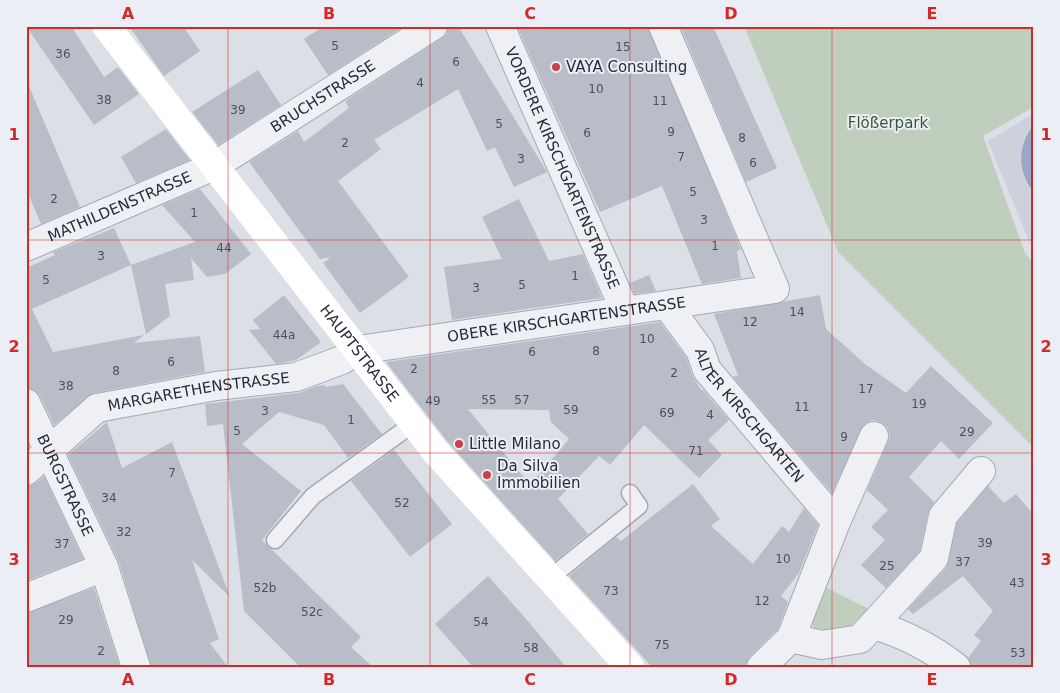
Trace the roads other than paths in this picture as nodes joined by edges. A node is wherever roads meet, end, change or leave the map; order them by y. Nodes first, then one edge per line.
1 (106, 26) edge
2 (432, 26) edge
3 (500, 26) edge
4 (663, 26) edge
5 (214, 166) junction
6 (26, 247) edge
7 (667, 305) junction
8 (625, 311) junction
9 (358, 350) junction
10 (26, 403) edge
11 (414, 422) junction
12 (874, 436) dead end
13 (49, 448) junction
14 (26, 470) edge
15 (981, 472) dead end
16 (630, 493) dead end
17 (836, 522) junction
18 (275, 540) dead end
19 (104, 566) junction
20 (550, 578) junction
21 (26, 598) edge
22 (874, 625) junction
23 (791, 638) junction
24 (136, 667) edge
25 (630, 667) edge
26 (761, 667) edge
27 (956, 667) edge

1 - 5 street, HAUPTSTRASSE
2 - 5 street, BRUCHSTRASSE
3 - 8 street, VORDERE KIRSCHGARTENSTRASSE
4 - 7 street, OBERE KIRSCHGARTENSTRASSE
5 - 6 street, MATHILDENSTRASSE
5 - 9 street, HAUPTSTRASSE
7 - 8 street, OBERE KIRSCHGARTENSTRASSE
7 - 17 street, ALTER KIRSCHGARTEN
8 - 9 street, OBERE KIRSCHGARTENSTRASSE
9 - 11 street, HAUPTSTRASSE
9 - 13 street, MARGARETHENSTRASSE
10 - 13 street, BURGSTRASSE
11 - 18 lane
11 - 20 street, HAUPTSTRASSE
12 - 17 street
13 - 14 street, MARGARETHENSTRASSE
13 - 19 street, BURGSTRASSE
15 - 22 street
16 - 20 lane
17 - 23 street
19 - 21 street
19 - 24 street, BURGSTRASSE
20 - 25 street, HAUPTSTRASSE
22 - 23 street
22 - 27 street
23 - 26 street

